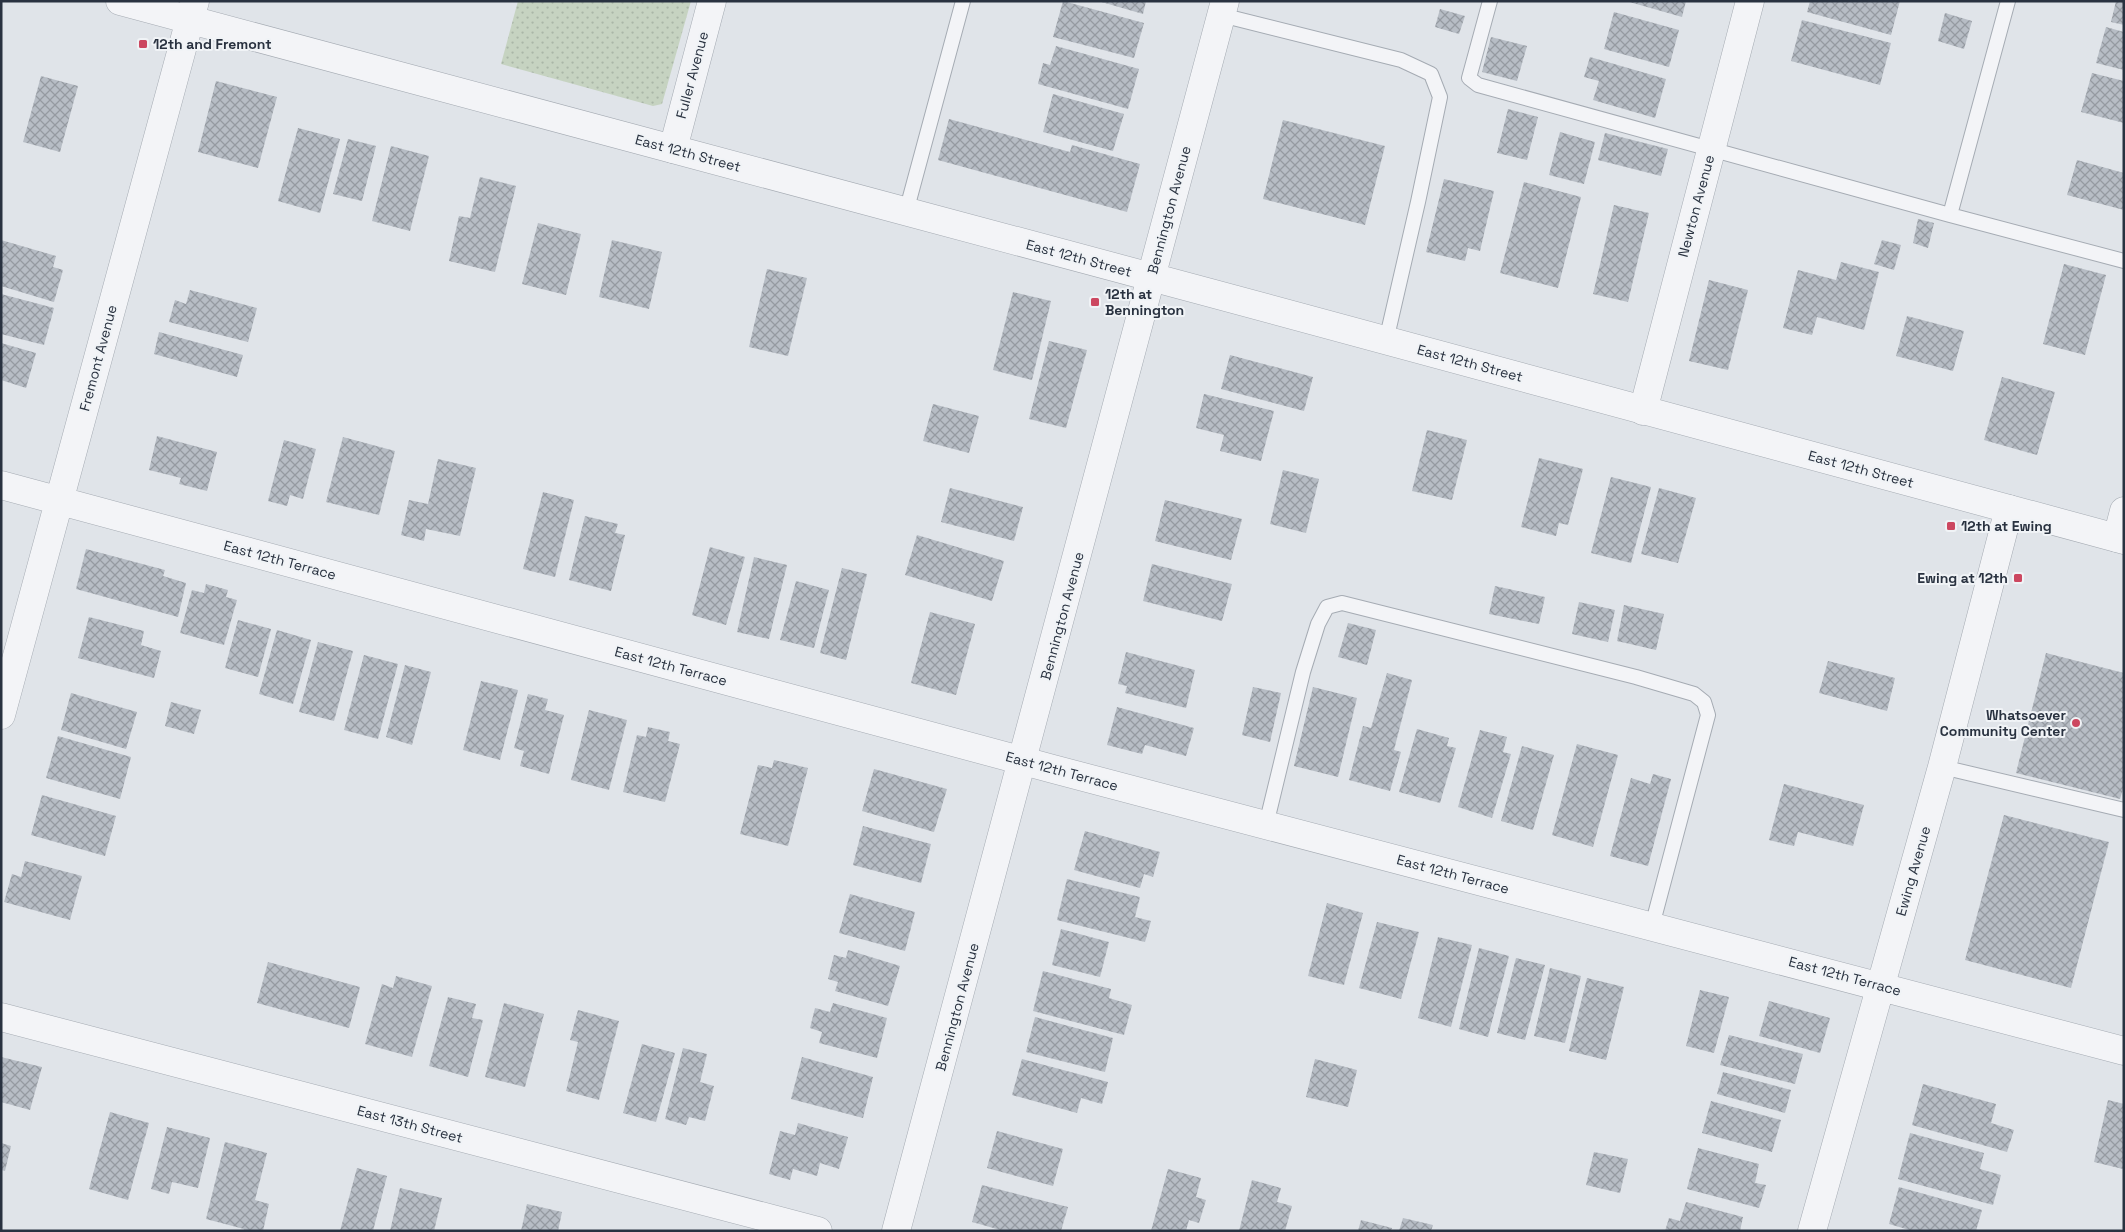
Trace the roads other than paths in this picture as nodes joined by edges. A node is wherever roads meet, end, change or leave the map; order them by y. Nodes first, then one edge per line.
1 (120, 1) edge
2 (712, 1) edge
3 (962, 1) edge
4 (1490, 1) edge
5 (1750, 1) edge
6 (2008, 1) edge
7 (1223, 8) edge
8 (192, 11) edge
9 (673, 149) junction
10 (1711, 149) junction
11 (906, 212) junction
12 (1950, 215) junction
13 (2124, 261) edge
14 (1151, 278) junction
15 (1386, 341) junction
16 (1643, 411) junction
17 (1, 485) edge
18 (60, 500) junction
19 (2009, 509) junction
20 (2124, 511) edge
21 (2120, 539) edge
22 (1, 715) edge
23 (1023, 761) junction
24 (1942, 766) junction
25 (2124, 810) edge
26 (1266, 825) junction
27 (1652, 926) junction
28 (1881, 986) junction
29 (1, 1017) edge
30 (2124, 1051) edge
31 (818, 1231) edge
32 (896, 1231) edge
33 (1812, 1231) edge

1 - 8 street, East 12th Street
2 - 9 street, Fuller Avenue
3 - 11 lane
4 - 10 lane
5 - 10 street, Newton Avenue
6 - 12 lane
7 - 14 street, Bennington Avenue
7 - 15 lane
8 - 9 street, East 12th Street
8 - 18 street, Fremont Avenue
9 - 11 street, East 12th Street
10 - 12 lane
10 - 16 street, Newton Avenue
11 - 14 street, East 12th Street
12 - 13 lane
14 - 15 street, East 12th Street
14 - 23 street, Bennington Avenue
15 - 16 street, East 12th Street
16 - 19 street, East 12th Street
17 - 18 street, East 12th Terrace
18 - 22 street, Fremont Avenue
18 - 23 street, East 12th Terrace
19 - 21 street, East 12th Street
19 - 24 street, Ewing Avenue
20 - 21 street
23 - 26 street, East 12th Terrace
23 - 32 street, Bennington Avenue
24 - 25 lane
24 - 28 street, Ewing Avenue
26 - 27 street, East 12th Terrace
26 - 27 lane
27 - 28 street, East 12th Terrace
28 - 30 street, East 12th Terrace
28 - 33 street, Ewing Avenue
29 - 31 street, East 13th Street

